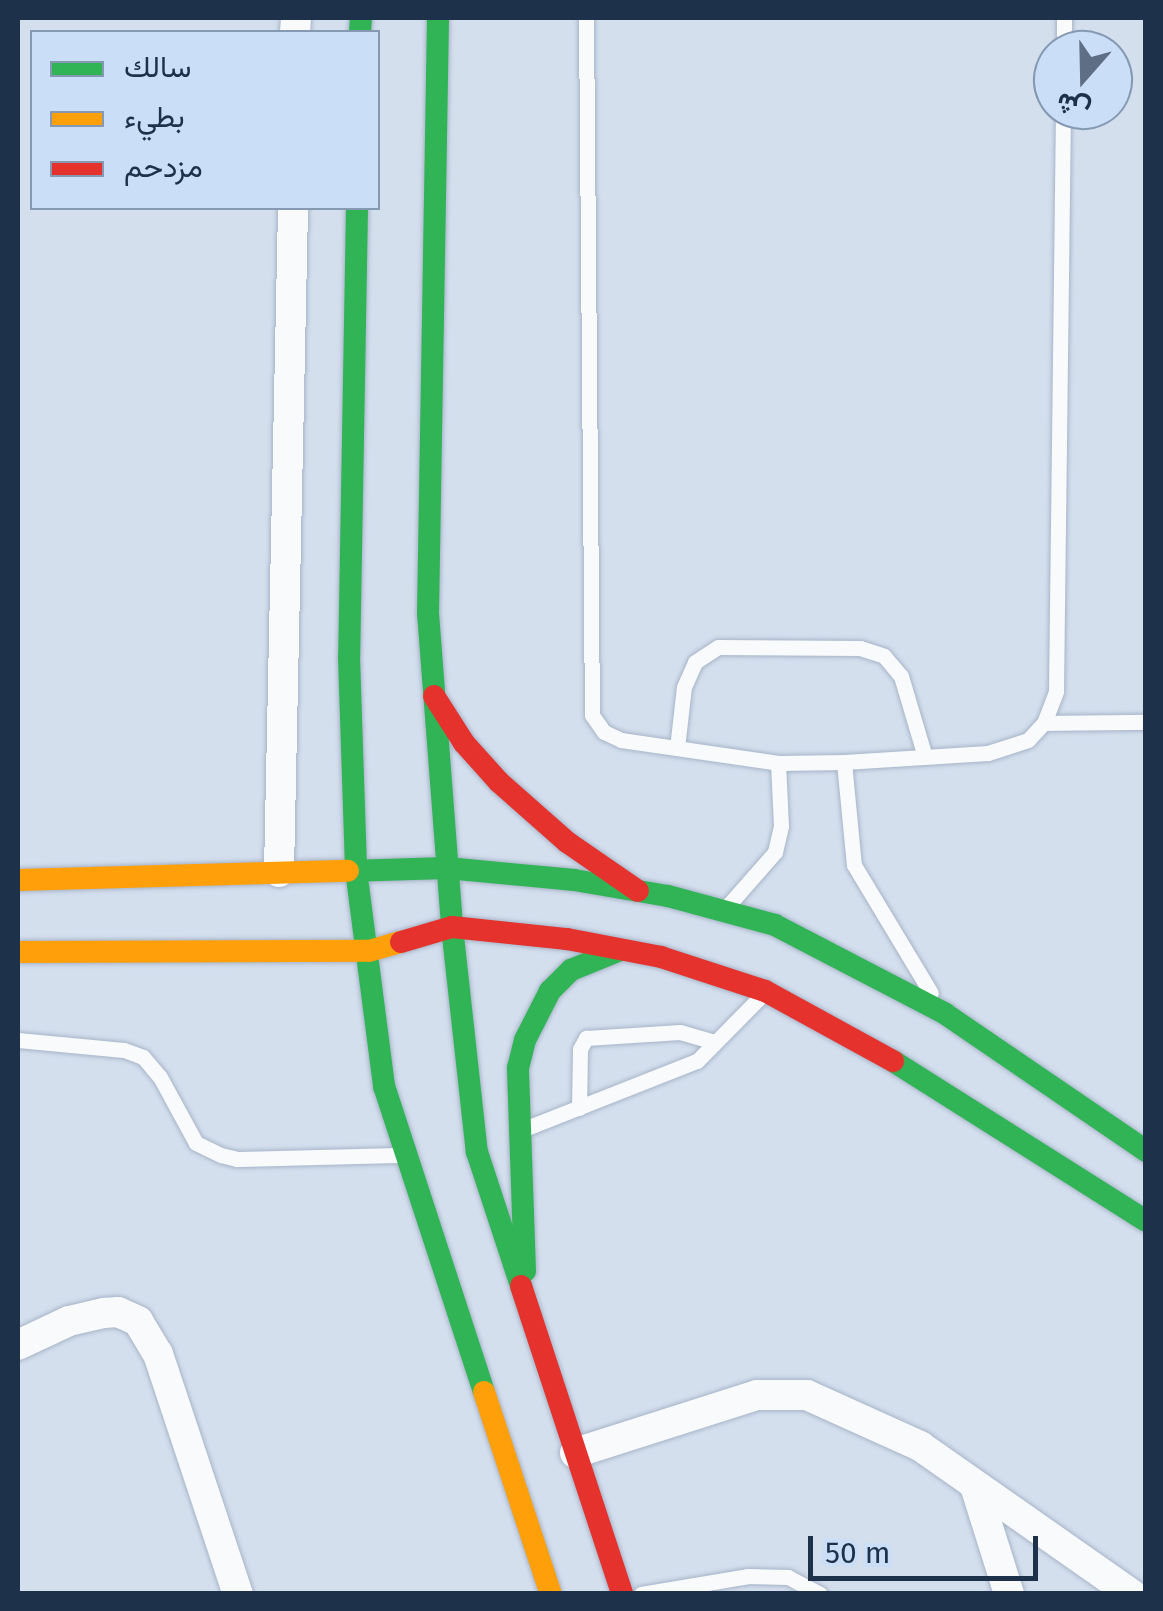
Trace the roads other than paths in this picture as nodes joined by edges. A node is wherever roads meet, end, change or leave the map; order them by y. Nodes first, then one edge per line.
1 (438, 18) edge
2 (586, 18) edge
3 (1063, 130) edge
4 (293, 210) edge
5 (357, 210) edge
6 (432, 694) junction
7 (1146, 722) edge
8 (1044, 723) junction
9 (677, 748) junction
10 (924, 757) junction
11 (778, 762) junction
12 (844, 762) junction
13 (447, 868) junction
14 (356, 870) junction
15 (280, 872) junction
16 (18, 880) edge
17 (638, 891) junction
18 (724, 910) junction
19 (452, 926) junction
20 (620, 950) junction
21 (369, 951) junction
22 (18, 952) edge
23 (765, 992) junction
24 (944, 1014) junction
25 (18, 1040) edge
26 (716, 1042) junction
27 (579, 1108) junction
28 (520, 1131) junction
29 (1146, 1150) edge
30 (407, 1155) junction
31 (1146, 1221) edge
32 (526, 1302) junction
33 (18, 1344) edge
34 (576, 1454) junction
35 (975, 1486) junction
36 (238, 1594) edge
37 (551, 1594) edge
38 (622, 1594) edge
39 (641, 1594) edge
40 (820, 1594) edge
41 (1008, 1594) edge
42 (1132, 1594) edge

1 - 6 main road
2 - 9 lane
3 - 8 lane
4 - 15 street
5 - 14 main road
6 - 13 main road
6 - 17 main road
7 - 8 lane
8 - 10 lane
9 - 10 lane
9 - 11 lane
10 - 12 lane
11 - 12 lane
11 - 18 lane
12 - 24 lane
13 - 14 main road
13 - 17 main road
13 - 19 main road
14 - 15 main road
14 - 21 main road
15 - 16 main road
17 - 18 main road
18 - 24 main road
19 - 20 main road
19 - 21 main road
19 - 32 main road
20 - 23 main road
20 - 28 main road
21 - 22 main road
21 - 30 main road
23 - 26 lane
23 - 31 main road
24 - 29 main road
25 - 30 lane
26 - 27 lane
26 - 27 lane
27 - 28 lane
28 - 32 main road
30 - 37 main road
32 - 34 main road
33 - 36 street
34 - 35 street
34 - 38 main road
35 - 41 street
35 - 42 street
39 - 40 lane

